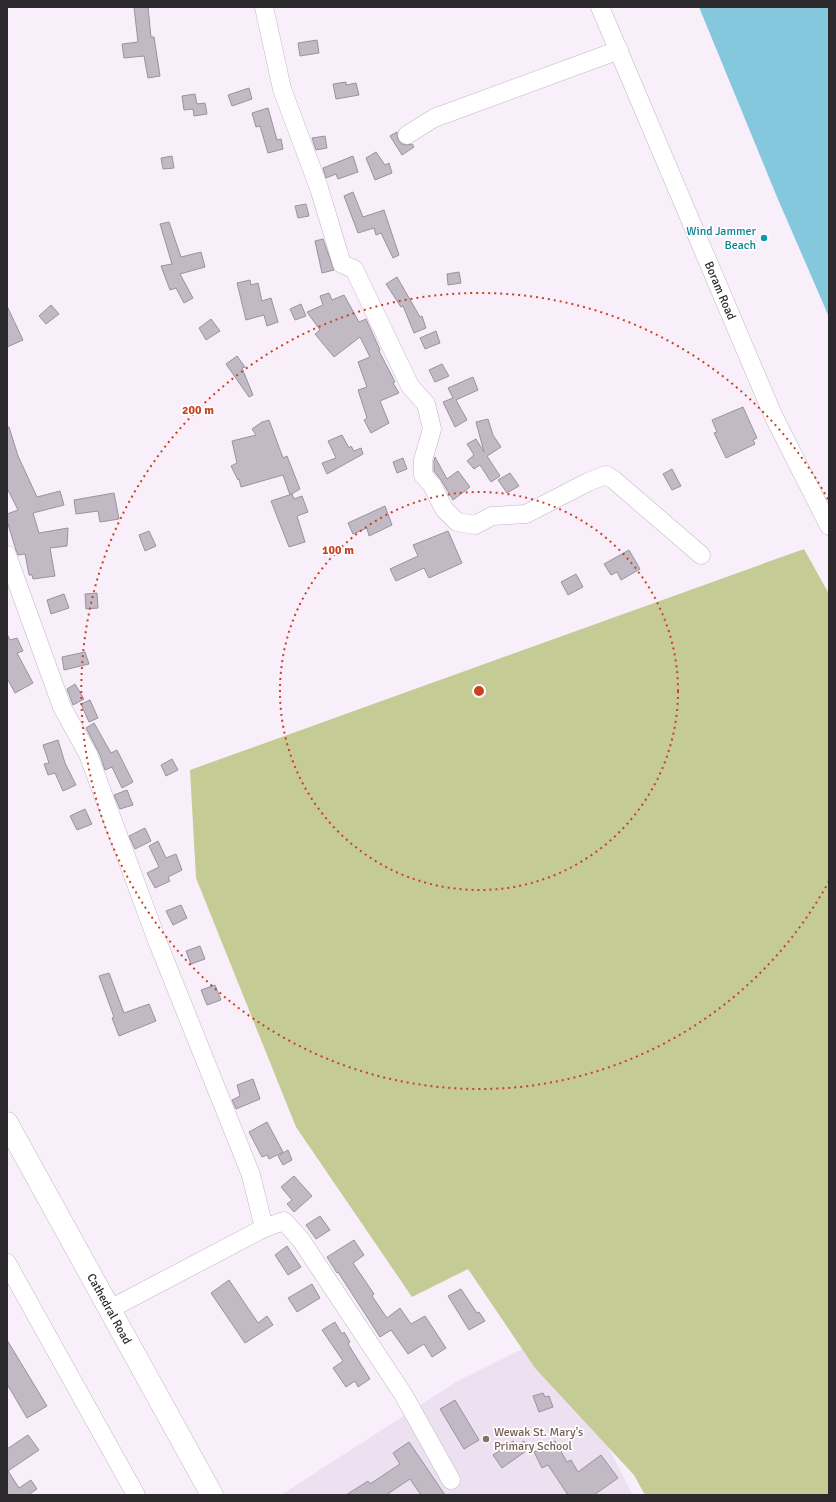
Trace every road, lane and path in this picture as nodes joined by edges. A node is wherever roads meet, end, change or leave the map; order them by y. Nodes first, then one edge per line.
1 (264, 7) edge
2 (600, 7) edge
3 (619, 50) junction
4 (406, 136) dead end
5 (829, 526) edge
6 (7, 555) edge
7 (702, 555) dead end
8 (7, 1123) edge
9 (264, 1228) junction
10 (7, 1263) edge
11 (110, 1309) junction
12 (451, 1480) dead end
13 (136, 1495) edge
14 (212, 1495) edge

1 - 7 street
2 - 3 street, Boram Road
3 - 4 street
3 - 5 street, Boram Road
6 - 9 street
8 - 11 main road, Cathedral Road
9 - 11 street
9 - 12 street
10 - 13 street
11 - 14 main road, Cathedral Road

